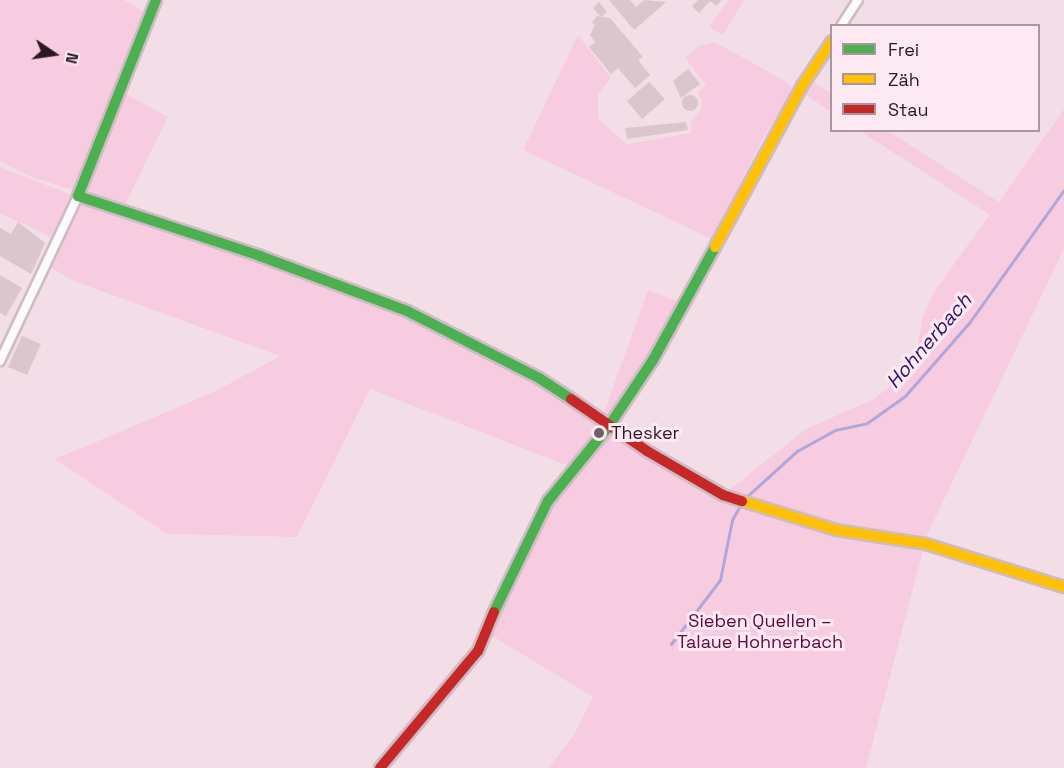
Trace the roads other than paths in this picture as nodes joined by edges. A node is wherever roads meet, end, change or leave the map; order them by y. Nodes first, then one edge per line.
1 (156, 0) edge
2 (858, 0) edge
3 (842, 24) edge
4 (830, 42) edge
5 (78, 196) junction
6 (0, 361) edge
7 (609, 426) junction
8 (1064, 587) edge
9 (380, 768) edge

1 - 5 street
2 - 3 street
4 - 7 street
5 - 6 street
5 - 7 street
7 - 8 street
7 - 9 street

